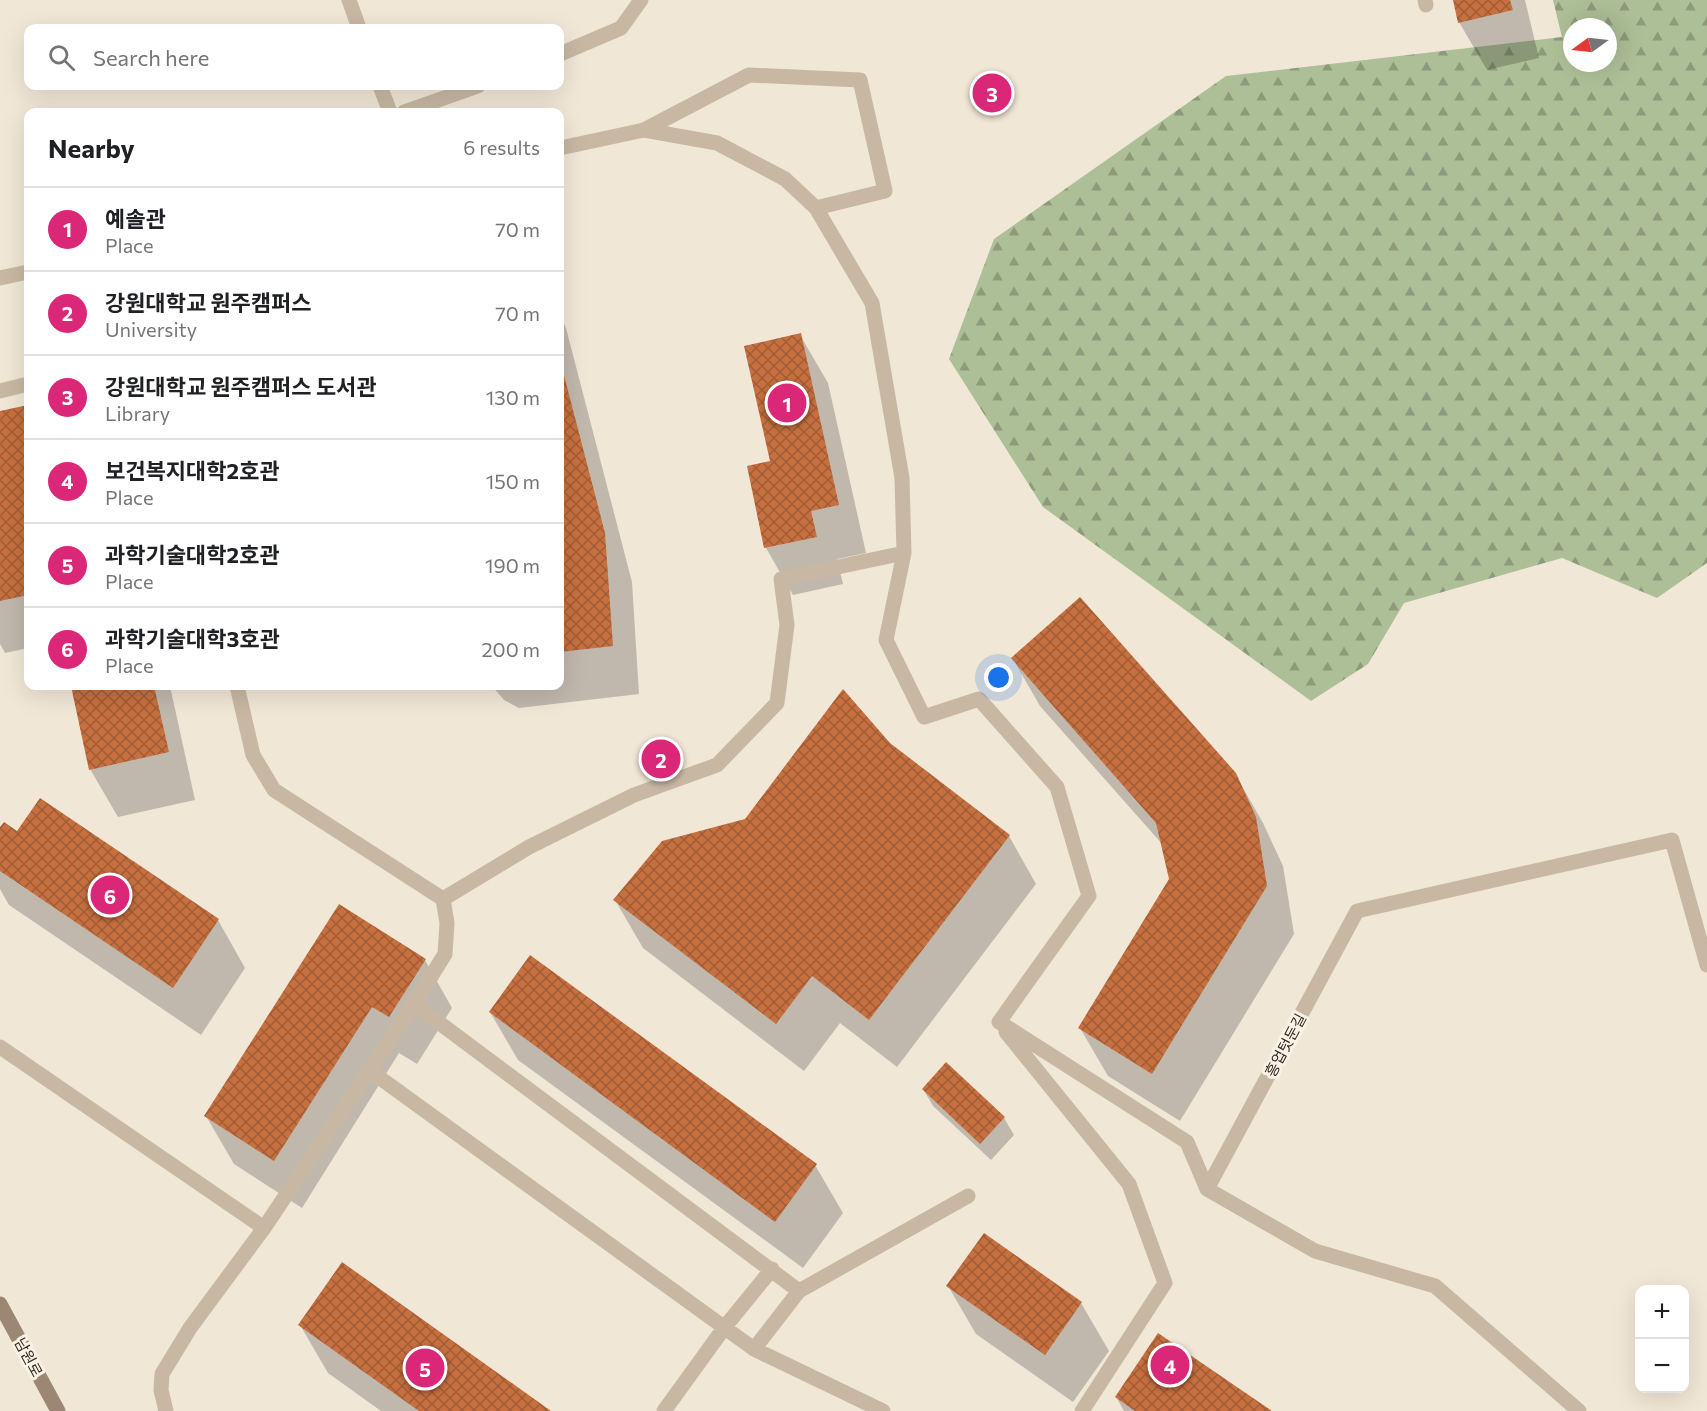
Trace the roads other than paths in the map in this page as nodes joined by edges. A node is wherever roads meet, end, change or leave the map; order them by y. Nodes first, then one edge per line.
1 (349, 0) edge
2 (641, 0) edge
3 (358, 24) edge
4 (564, 52) edge
5 (382, 90) edge
6 (467, 90) edge
7 (388, 108) edge
8 (415, 108) edge
9 (644, 130) junction
10 (564, 147) edge
11 (816, 208) junction
12 (24, 273) edge
13 (0, 278) edge
14 (24, 385) edge
15 (0, 391) edge
16 (904, 553) junction
17 (238, 690) edge
18 (443, 899) junction
19 (1707, 965) edge
20 (414, 1004) junction
21 (999, 1022) junction
22 (0, 1047) edge
23 (369, 1070) junction
24 (1207, 1189) junction
25 (968, 1196) dead end
26 (264, 1228) junction
27 (772, 1269) junction
28 (799, 1291) junction
29 (0, 1304) edge
30 (724, 1328) junction
31 (754, 1349) junction
32 (58, 1411) edge
33 (166, 1411) edge
34 (664, 1411) edge
35 (883, 1411) edge
36 (1082, 1411) edge
37 (1579, 1411) edge

1 - 3 street
2 - 4 street
5 - 7 street
6 - 8 street
9 - 10 street
9 - 11 street
9 - 11 street
11 - 16 street
12 - 13 street
14 - 15 street
16 - 18 street
16 - 21 street
17 - 18 street
18 - 20 street
19 - 24 street, 흥업텃둔길
20 - 23 street
20 - 27 street
21 - 24 street
21 - 36 street
22 - 26 street
23 - 26 street
23 - 30 street
24 - 37 street
25 - 28 street
26 - 33 street
27 - 28 street
27 - 30 street
28 - 31 street
29 - 32 street, 남원로
30 - 31 street
30 - 34 street
31 - 35 street

